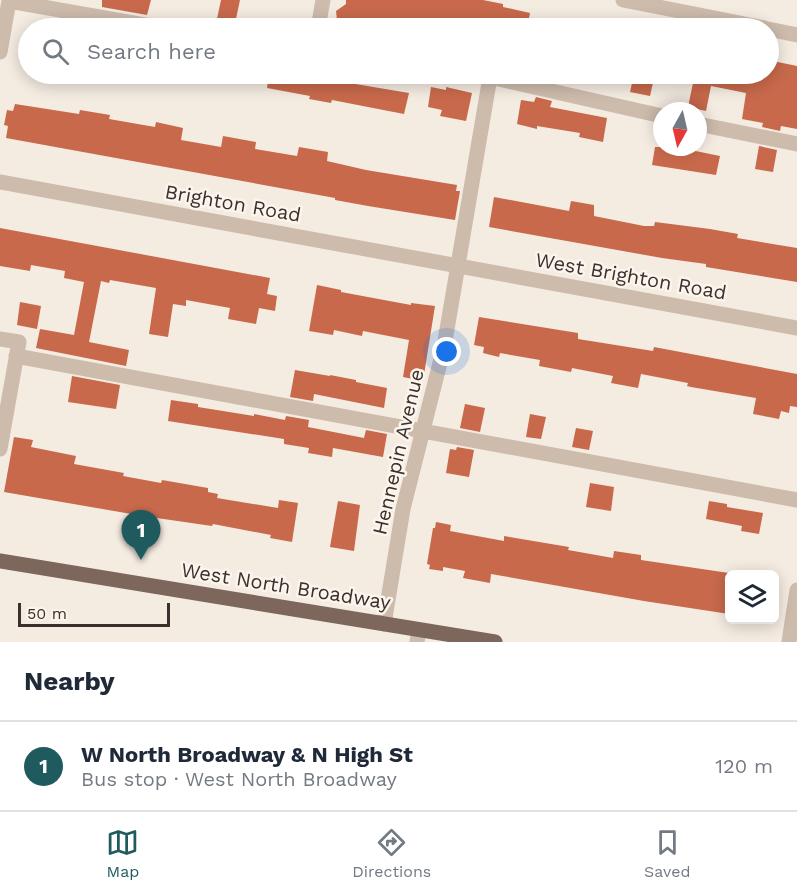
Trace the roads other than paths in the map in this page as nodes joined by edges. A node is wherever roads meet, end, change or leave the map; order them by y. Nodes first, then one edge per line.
1 (8, 0) edge
2 (323, 0) edge
3 (623, 0) edge
4 (107, 18) edge
5 (320, 18) edge
6 (712, 18) edge
7 (779, 31) edge
8 (797, 35) edge
9 (0, 52) edge
10 (489, 84) edge
11 (521, 84) edge
12 (653, 114) edge
13 (707, 126) edge
14 (797, 144) edge
15 (0, 182) edge
16 (458, 266) junction
17 (797, 328) edge
18 (0, 339) edge
19 (16, 356) junction
20 (423, 431) junction
21 (0, 449) edge
22 (797, 500) edge
23 (0, 561) edge
24 (797, 590) edge
25 (384, 624) junction
26 (418, 636) edge
27 (495, 642) edge
28 (789, 642) edge

1 - 4 street
1 - 9 street
2 - 5 street
3 - 6 street
7 - 8 street
10 - 16 street, Hennepin Avenue
11 - 12 street
13 - 14 street
15 - 16 street, Brighton Road
16 - 17 street, West Brighton Road
16 - 20 street, Hennepin Avenue
18 - 19 street
19 - 20 street
19 - 21 street
20 - 22 street
20 - 25 street, Hennepin Avenue
23 - 25 main road, West North Broadway
24 - 28 street
25 - 26 main road, West North Broadway
26 - 27 main road, West North Broadway

